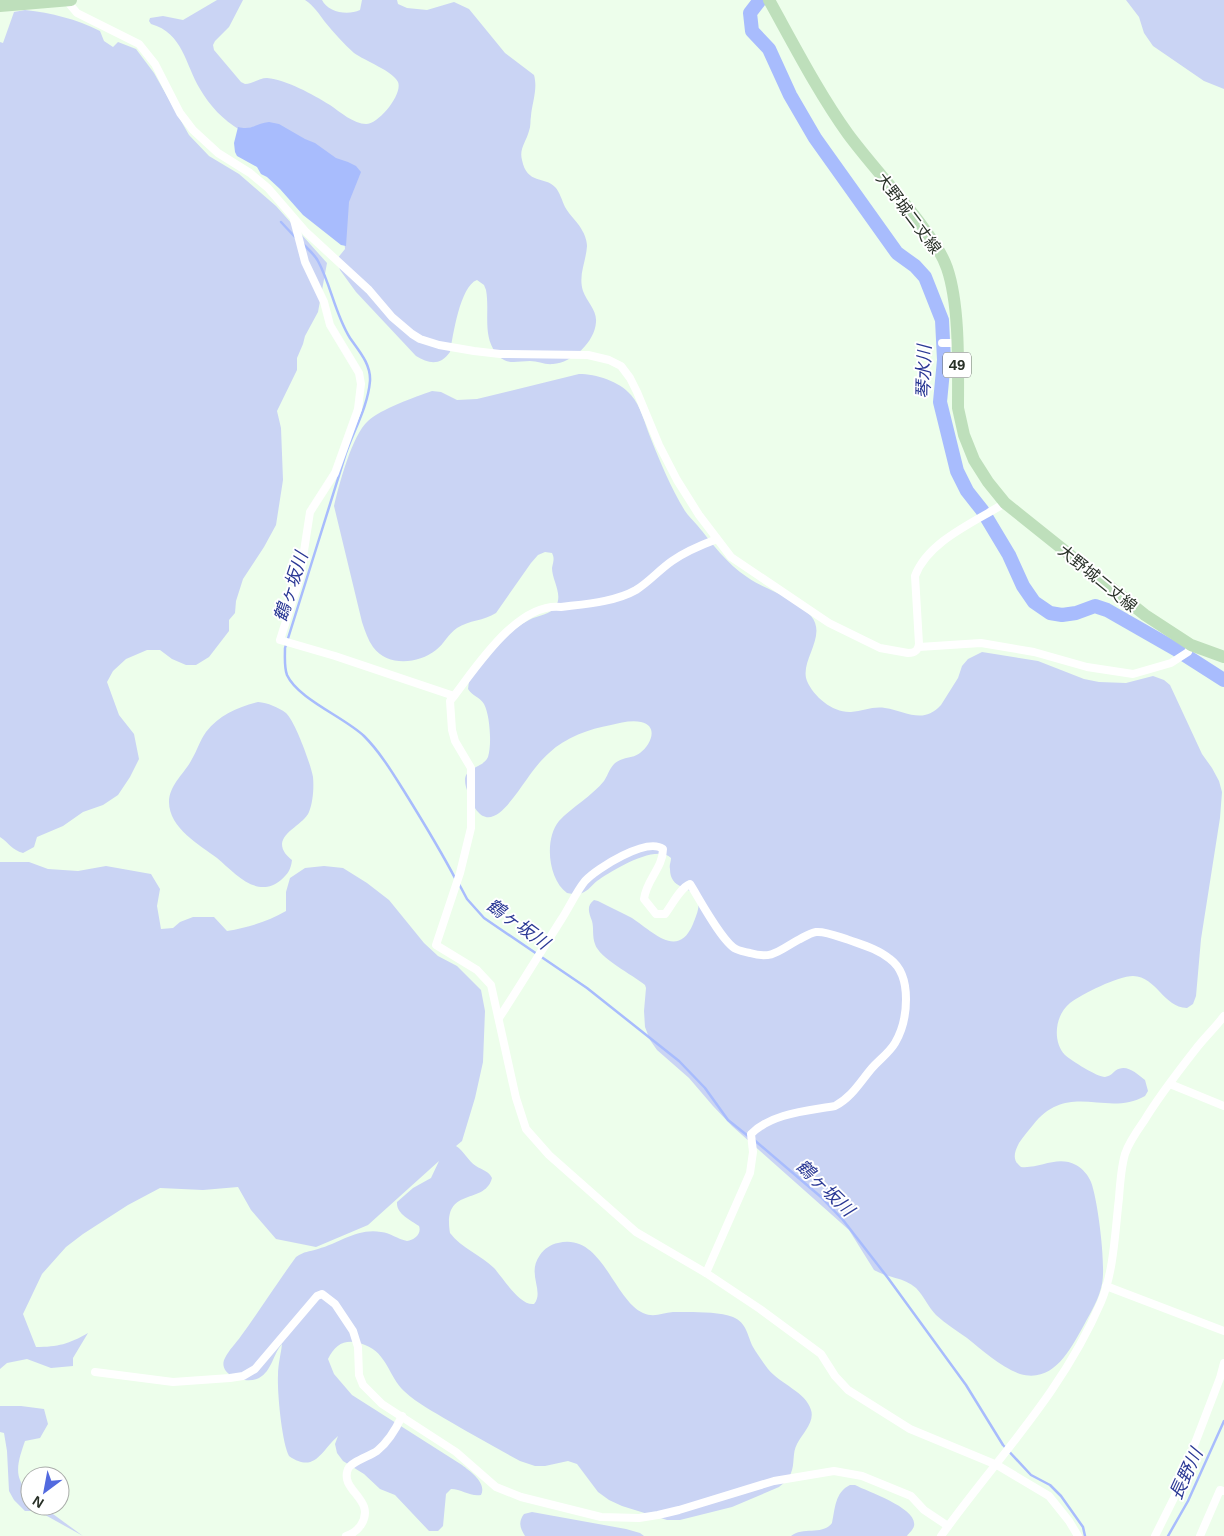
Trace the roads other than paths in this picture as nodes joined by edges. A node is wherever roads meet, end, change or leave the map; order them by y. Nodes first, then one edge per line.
1 (66, 0) edge
2 (71, 0) edge
3 (768, 0) edge
4 (38, 1) edge
5 (0, 6) edge
6 (294, 217) junction
7 (1005, 503) junction
8 (717, 539) junction
9 (919, 647) junction
10 (1190, 648) junction
11 (1224, 657) edge
12 (454, 696) junction
13 (1224, 1016) edge
14 (499, 1018) junction
15 (1170, 1084) junction
16 (1224, 1106) edge
17 (706, 1273) junction
18 (1106, 1286) junction
19 (1224, 1331) edge
20 (1224, 1363) edge
21 (95, 1372) dead end
22 (402, 1416) junction
23 (997, 1465) junction
24 (1224, 1491) edge
25 (948, 1526) junction
26 (346, 1536) edge
27 (941, 1536) edge
28 (1078, 1536) edge
29 (1155, 1536) edge
30 (1200, 1536) edge

1 - 2 main road
1 - 4 main road
1 - 6 street
3 - 7 main road, 大野城二丈線 / 49
4 - 5 main road
6 - 8 street
6 - 12 street
7 - 9 street
7 - 10 main road, 大野城二丈線 / 49
8 - 9 street
8 - 12 street
9 - 10 street
10 - 11 main road, 大野城二丈線 / 49
12 - 14 street
13 - 15 street
14 - 17 street
14 - 17 street
15 - 16 street
15 - 18 street
17 - 23 street
18 - 19 street
18 - 23 street
20 - 29 street
21 - 22 street
22 - 25 street
22 - 26 street
23 - 25 street
23 - 28 street
24 - 30 street
25 - 27 street

